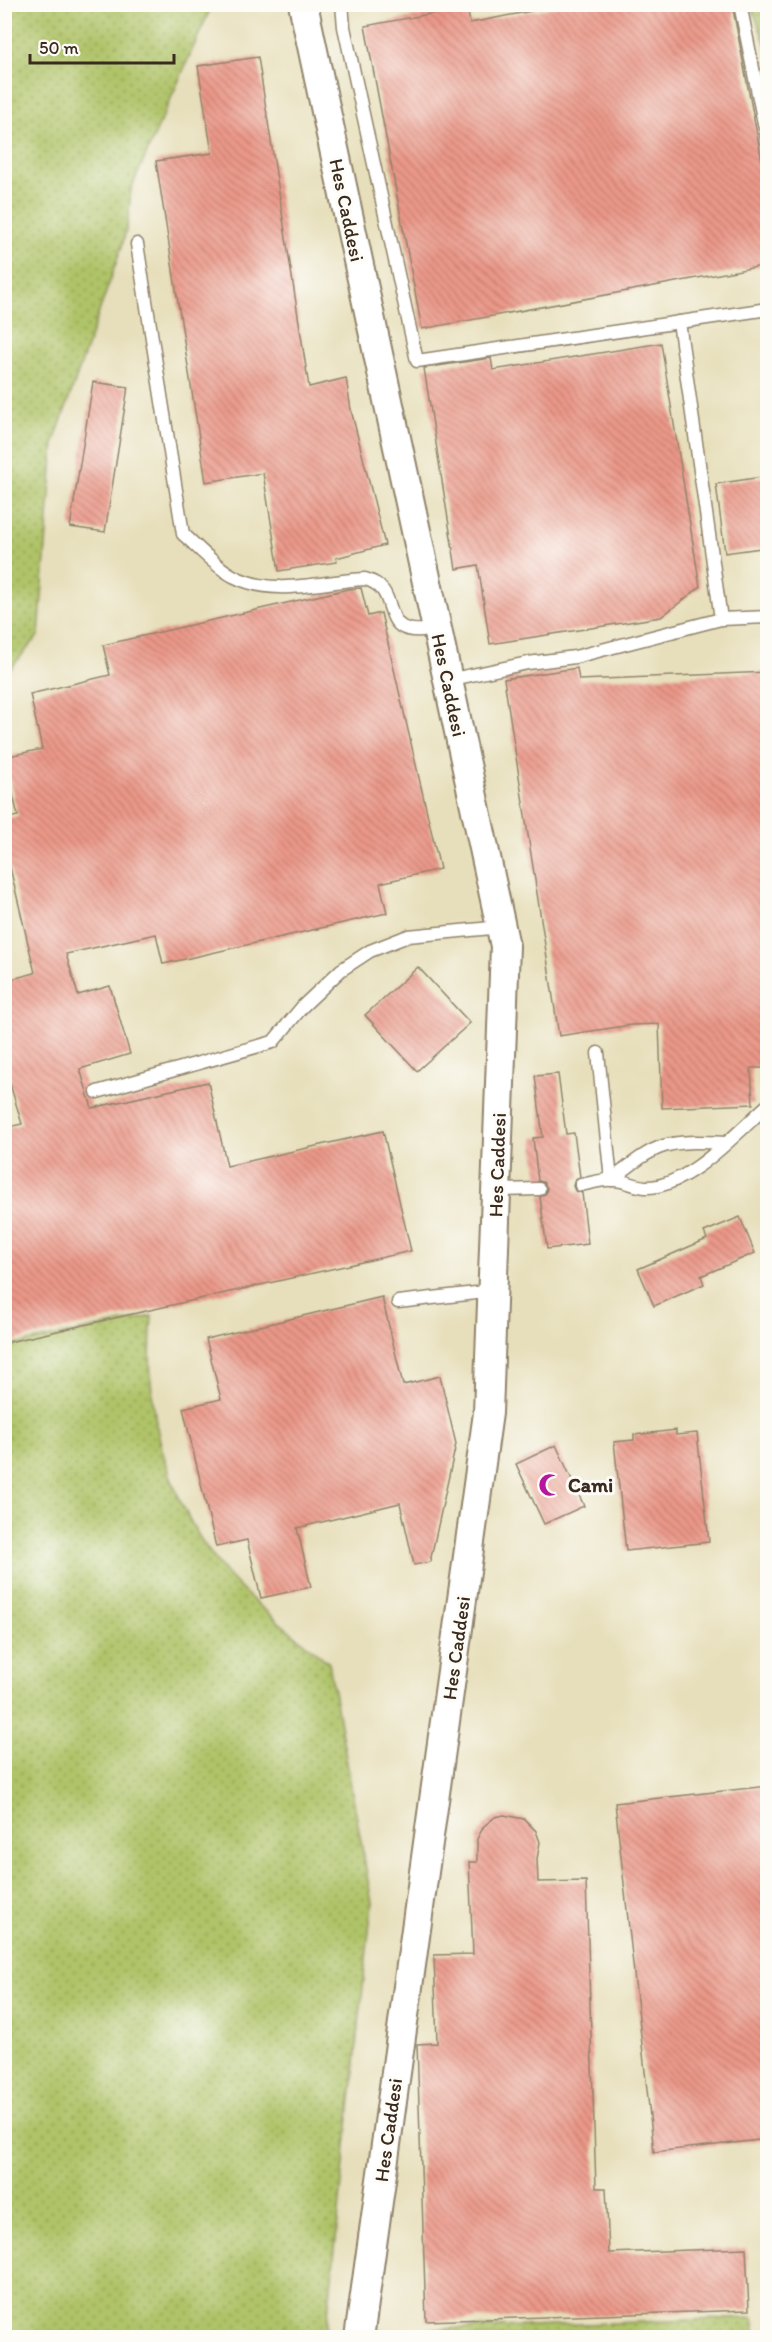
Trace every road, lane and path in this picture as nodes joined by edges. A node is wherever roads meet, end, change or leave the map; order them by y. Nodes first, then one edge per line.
1 (303, 4) edge
2 (342, 4) edge
3 (740, 4) edge
4 (768, 143) edge
5 (137, 244) dead end
6 (768, 309) edge
7 (679, 322) junction
8 (768, 617) edge
9 (721, 620) junction
10 (437, 628) junction
11 (448, 680) junction
12 (502, 927) junction
13 (598, 1053) dead end
14 (97, 1092) dead end
15 (768, 1106) edge
16 (725, 1143) junction
17 (612, 1180) junction
18 (581, 1185) dead end
19 (539, 1189) dead end
20 (497, 1190) junction
21 (493, 1292) junction
22 (398, 1302) dead end
23 (359, 2337) edge

1 - 10 street, Hes Caddesi
2 - 7 lane
3 - 4 lane
5 - 10 lane
6 - 7 lane
7 - 9 lane
8 - 9 lane
9 - 11 lane
10 - 11 street, Hes Caddesi
11 - 12 street, Hes Caddesi
12 - 14 lane
12 - 20 street, Hes Caddesi
13 - 17 lane
15 - 16 lane
16 - 17 lane
16 - 17 lane
17 - 18 lane
19 - 20 lane
20 - 21 street, Hes Caddesi
21 - 22 lane
21 - 23 street, Hes Caddesi

